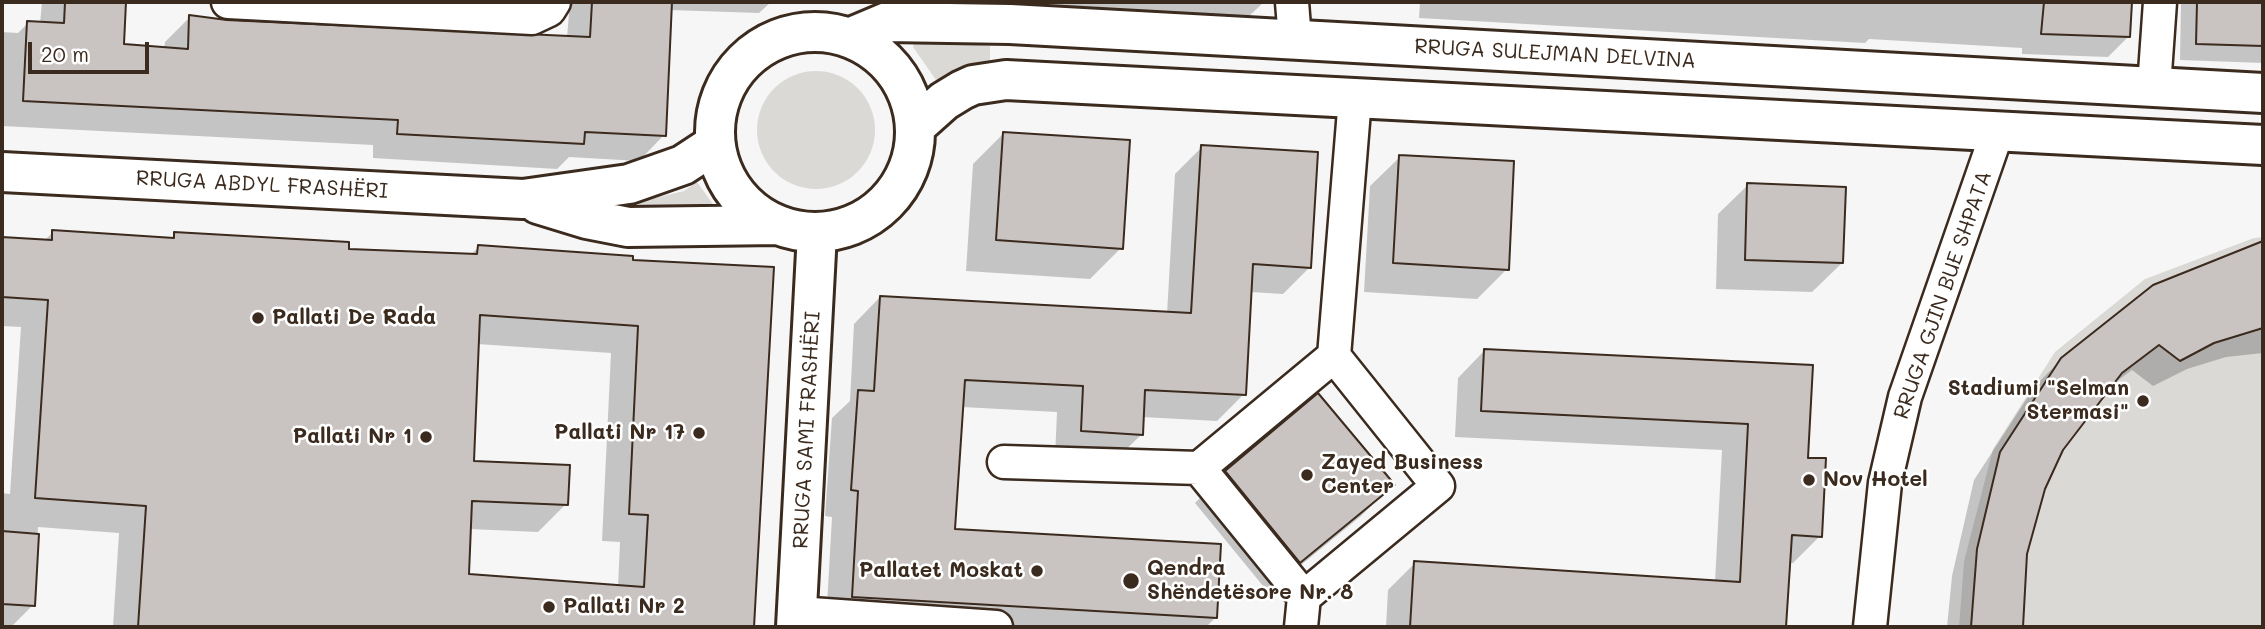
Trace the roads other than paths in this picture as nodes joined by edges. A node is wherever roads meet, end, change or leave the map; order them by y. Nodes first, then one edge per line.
1 (228, 2) edge
2 (554, 2) edge
3 (1292, 2) edge
4 (2160, 2) edge
5 (829, 24) edge
6 (1295, 40) junction
7 (2154, 87) junction
8 (2263, 93) edge
9 (1356, 98) junction
10 (916, 126) junction
11 (1998, 130) junction
12 (715, 144) junction
13 (2263, 147) edge
14 (2, 172) edge
15 (523, 199) junction
16 (778, 225) junction
17 (817, 233) junction
18 (1334, 356) junction
19 (1004, 462) dead end
20 (1199, 468) junction
21 (1302, 612) edge
22 (797, 620) edge
23 (996, 627) edge
24 (1870, 627) edge

1 - 2 street
3 - 6 street
4 - 7 street
5 - 6 main road, RRUGA SULEJMAN DELVINA
5 - 10 main road
5 - 12 main road
6 - 7 main road, RRUGA SULEJMAN DELVINA
7 - 8 main road, RRUGA SULEJMAN DELVINA
9 - 10 main road
9 - 11 main road
9 - 18 street
10 - 17 main road
11 - 13 main road
11 - 24 street, RRUGA GJIN BUE SHPATA
12 - 15 main road, RRUGA ABDYL FRASHËRI
12 - 16 main road
14 - 15 main road, RRUGA ABDYL FRASHËRI
15 - 16 main road, RRUGA ABDYL FRASHËRI
16 - 17 main road
17 - 22 main road, RRUGA SAMI FRASHËRI
18 - 20 street
18 - 21 street
19 - 20 street
20 - 21 street
22 - 23 street

